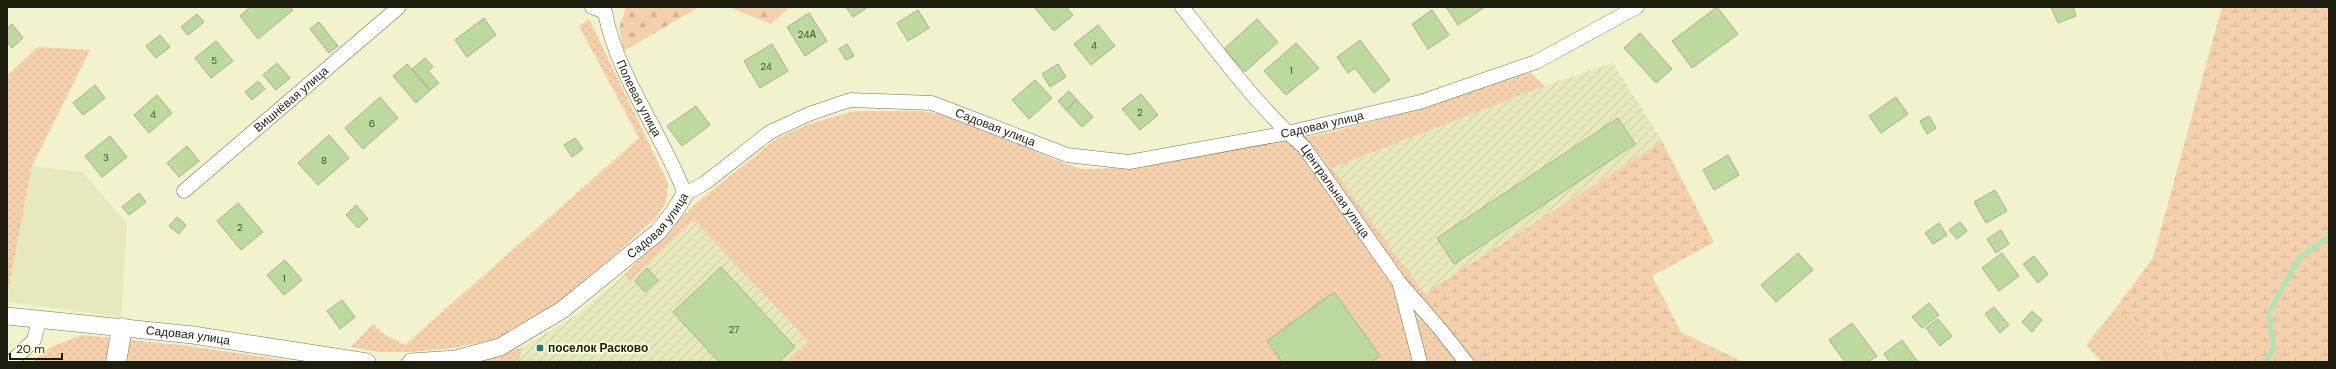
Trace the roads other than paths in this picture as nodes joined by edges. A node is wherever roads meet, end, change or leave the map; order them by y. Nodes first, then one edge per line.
1 (399, 7) edge
2 (1182, 7) edge
3 (1637, 7) edge
4 (602, 9) edge
5 (1287, 132) junction
6 (184, 191) dead end
7 (685, 194) junction
8 (1399, 282) junction
9 (7, 316) edge
10 (39, 320) junction
11 (122, 328) junction
12 (11, 362) edge
13 (116, 362) edge
14 (367, 362) edge
15 (411, 362) edge
16 (1420, 362) edge
17 (1466, 362) edge

1 - 6 street, Вишнёвая улица
2 - 5 street, Центральная улица
3 - 5 street, Садовая улица
4 - 7 street, Полевая улица
5 - 7 street, Садовая улица
5 - 8 street, Центральная улица
7 - 15 street, Садовая улица
8 - 16 street
8 - 17 street, Центральная улица
9 - 10 street, Садовая улица
10 - 11 street, Садовая улица
10 - 12 street
11 - 13 main road
11 - 14 street, Садовая улица

